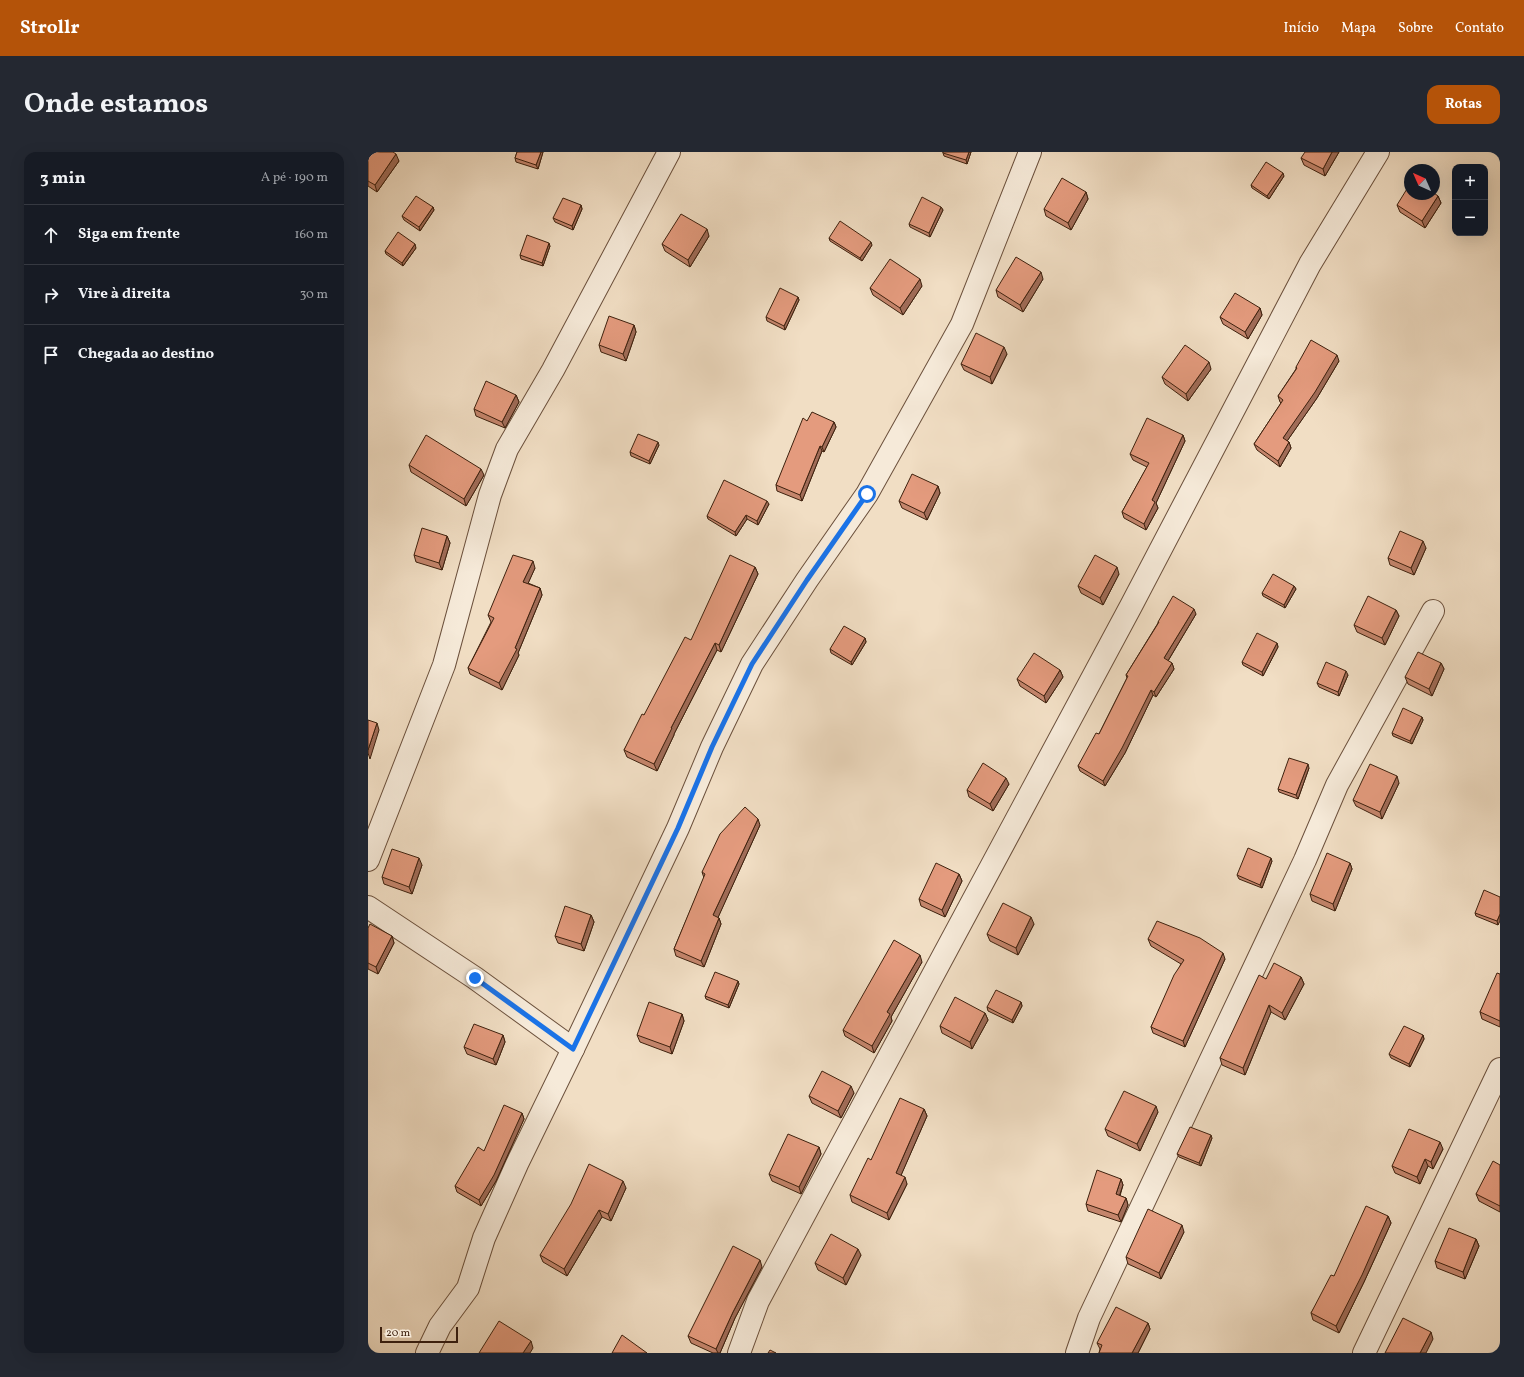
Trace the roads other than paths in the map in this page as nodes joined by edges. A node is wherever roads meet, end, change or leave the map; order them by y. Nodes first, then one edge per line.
1 (669, 152) edge
2 (1030, 152) edge
3 (1378, 152) edge
4 (1433, 611) dead end
5 (368, 860) edge
6 (368, 907) edge
7 (573, 1049) junction
8 (1500, 1069) edge
9 (427, 1353) edge
10 (739, 1353) edge
11 (1076, 1353) edge
12 (1364, 1353) edge

1 - 5 street
2 - 7 street
3 - 10 street
4 - 11 street
6 - 7 street
7 - 9 street
8 - 12 street

